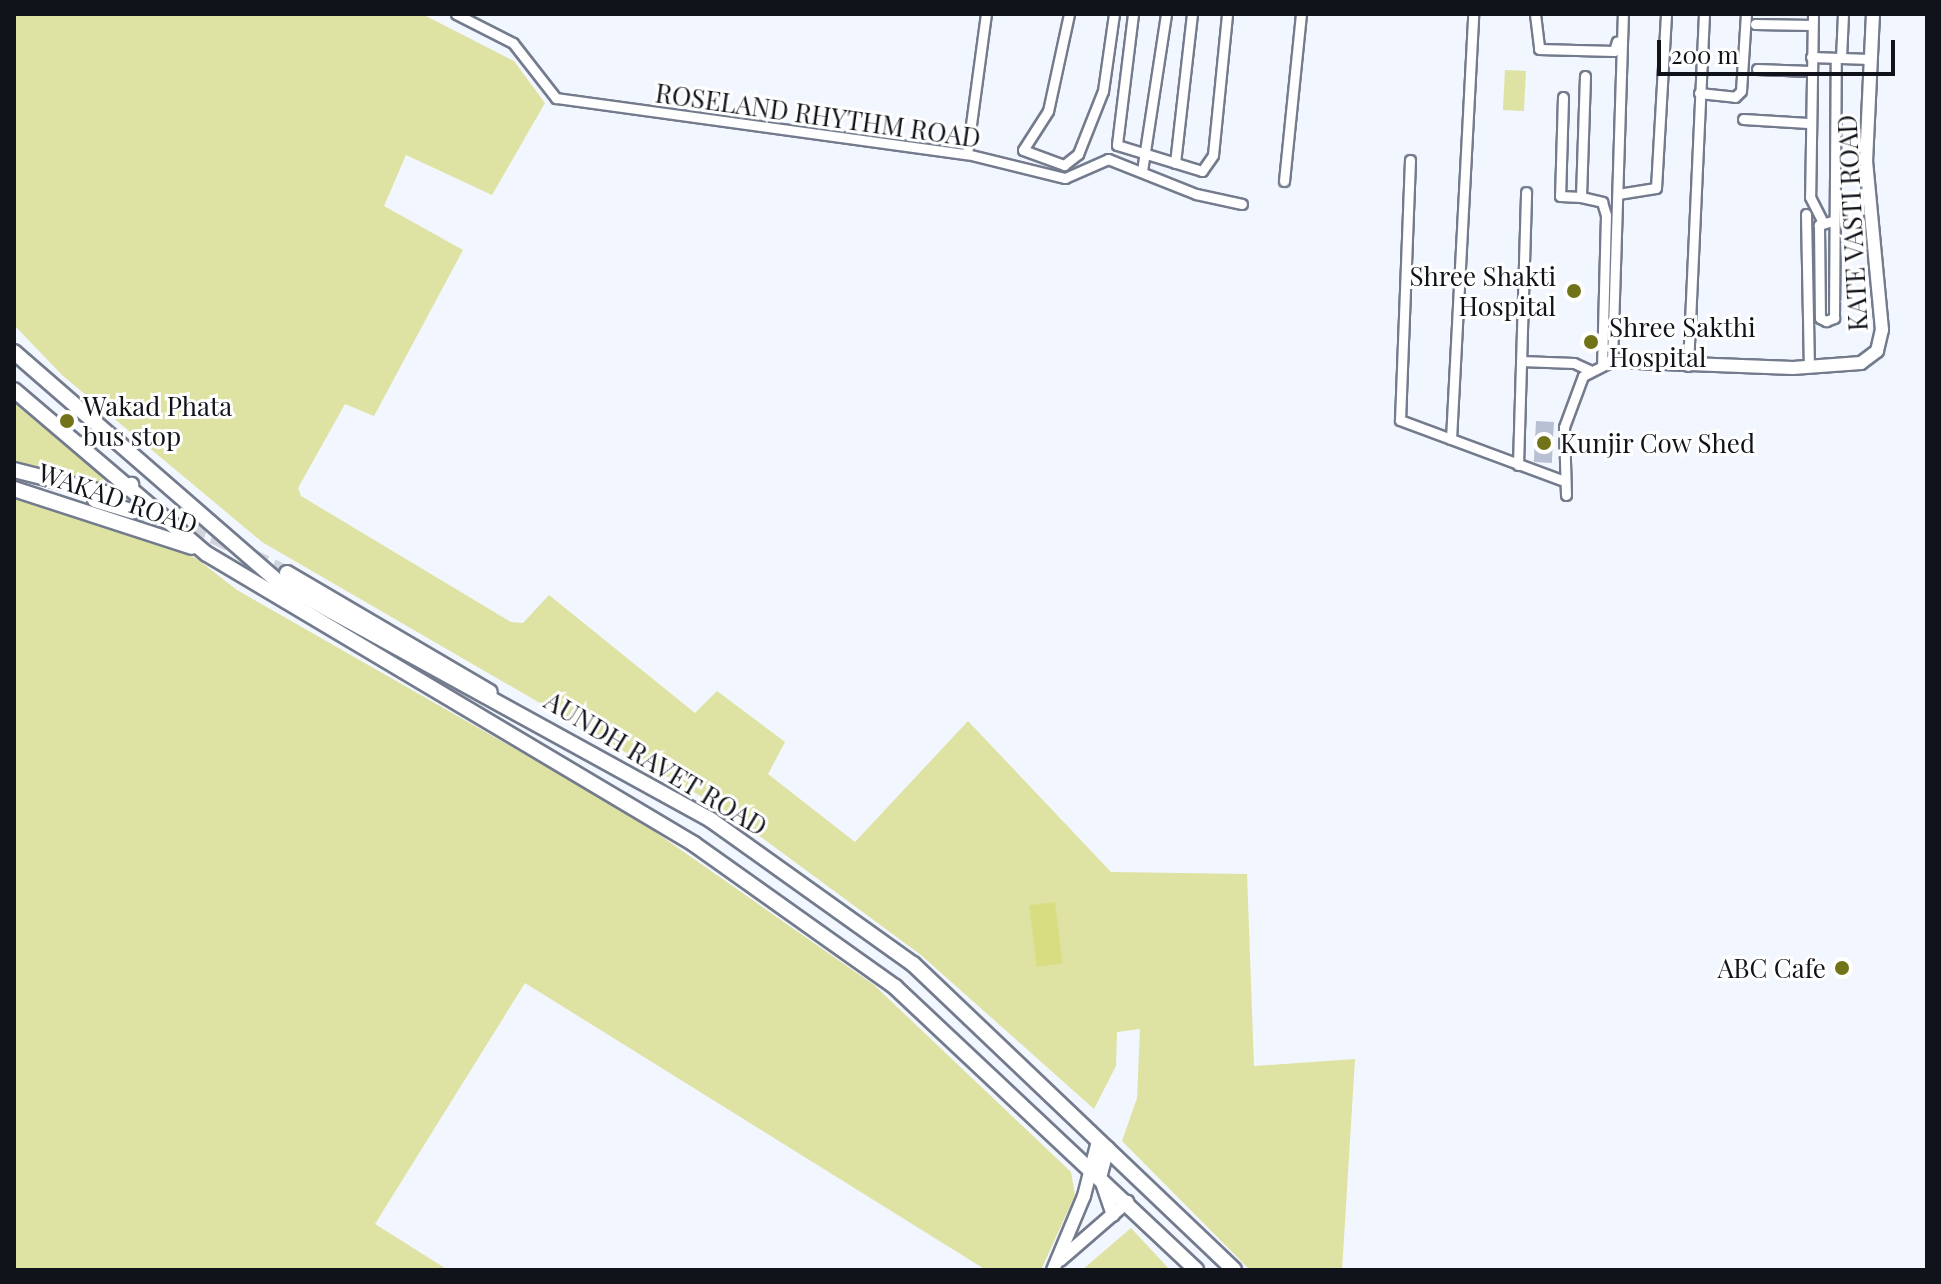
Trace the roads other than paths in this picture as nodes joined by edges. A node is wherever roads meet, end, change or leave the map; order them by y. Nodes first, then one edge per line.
1 (456, 14) edge
2 (986, 14) edge
3 (1069, 14) edge
4 (1114, 14) edge
5 (1133, 14) edge
6 (1166, 14) edge
7 (1192, 14) edge
8 (1227, 14) edge
9 (1301, 14) edge
10 (1473, 14) edge
11 (1535, 14) edge
12 (1620, 14) edge
13 (1666, 14) edge
14 (1704, 14) edge
15 (1746, 14) edge
16 (1813, 14) edge
17 (1843, 14) edge
18 (1873, 14) edge
19 (1755, 24) dead end
20 (1812, 25) junction
21 (1811, 57) junction
22 (1838, 58) junction
23 (1870, 59) junction
24 (1757, 69) dead end
25 (1810, 71) junction
26 (1585, 76) dead end
27 (1699, 93) junction
28 (1563, 97) dead end
29 (1743, 119) dead end
30 (1808, 123) junction
31 (967, 154) junction
32 (1145, 154) junction
33 (1410, 160) dead end
34 (1175, 163) junction
35 (1142, 171) junction
36 (1284, 181) dead end
37 (1526, 192) dead end
38 (1618, 194) junction
39 (1581, 197) junction
40 (1242, 204) dead end
41 (1806, 214) dead end
42 (1827, 221) junction
43 (14, 352) edge
44 (1521, 361) junction
45 (1607, 363) junction
46 (1688, 366) junction
47 (1809, 367) junction
48 (1589, 370) junction
49 (14, 390) edge
50 (1451, 439) junction
51 (1518, 465) junction
52 (14, 470) edge
53 (14, 477) edge
54 (1564, 481) junction
55 (131, 485) junction
56 (14, 489) edge
57 (1566, 495) dead end
58 (132, 511) tunnel mouth
59 (207, 554) junction
60 (287, 573) tunnel mouth
61 (496, 697) junction
62 (1103, 1144) junction
63 (1095, 1172) junction
64 (1127, 1202) junction
65 (1113, 1215) junction
66 (1055, 1266) edge
67 (1196, 1270) edge
68 (1234, 1270) edge

1 - 31 street, ROSELAND RHYTHM ROAD
2 - 31 street
3 - 4 street
5 - 32 street
6 - 32 street
7 - 34 street
8 - 34 street
9 - 36 street
10 - 50 street
11 - 12 street
12 - 38 street
13 - 38 street
14 - 27 street
15 - 27 street
16 - 20 street
17 - 22 street
18 - 23 street, KATE VASTI ROAD
19 - 20 street
20 - 21 street
21 - 22 street
21 - 25 street
22 - 23 street
22 - 42 street
23 - 47 street, KATE VASTI ROAD
24 - 25 street
25 - 30 street
26 - 39 street
27 - 46 street
28 - 39 street
29 - 30 street
30 - 42 street
31 - 35 street, ROSELAND RHYTHM ROAD
32 - 34 street
32 - 35 street
33 - 50 street
35 - 40 street, ROSELAND RHYTHM ROAD
37 - 44 street
38 - 45 street
39 - 45 street
41 - 47 street
42 - 42 street
43 - 61 main road, AUNDH RAVET ROAD
44 - 48 street
44 - 51 street
45 - 46 street, KATE VASTI ROAD
45 - 48 street
46 - 47 street, KATE VASTI ROAD
48 - 54 street
49 - 55 main road, AUNDH RAVET ROAD
50 - 51 street
51 - 54 street
52 - 55 main road
53 - 58 main road
54 - 57 street
55 - 59 main road, AUNDH RAVET ROAD
56 - 59 main road, WAKAD ROAD
59 - 63 main road, AUNDH RAVET ROAD
60 - 61 main road
61 - 62 main road, AUNDH RAVET ROAD
62 - 63 street
62 - 68 main road, AUNDH RAVET ROAD
63 - 64 main road, AUNDH RAVET ROAD
63 - 65 street
63 - 66 street
64 - 65 street
64 - 67 main road, AUNDH RAVET ROAD
65 - 66 street

